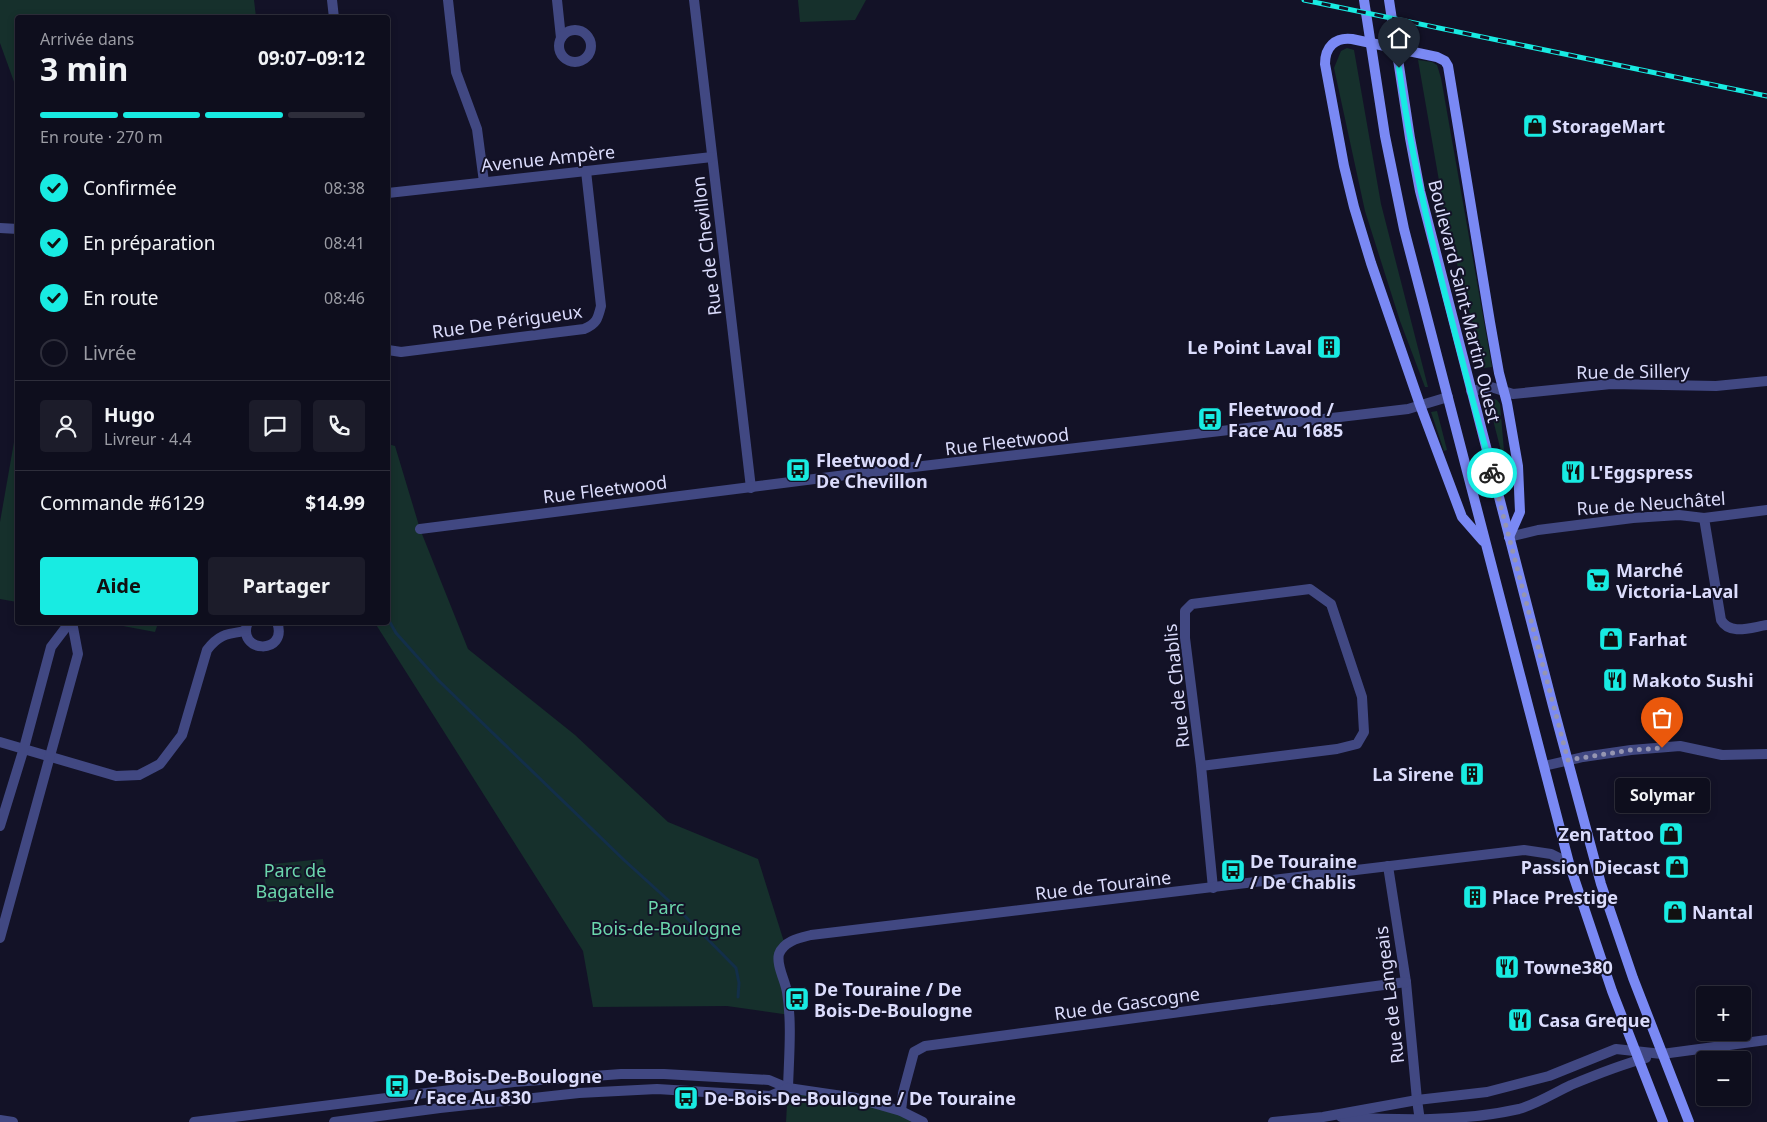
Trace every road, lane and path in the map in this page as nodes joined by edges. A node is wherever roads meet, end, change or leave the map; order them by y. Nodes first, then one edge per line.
1 (332, 0) edge
2 (448, 0) edge
3 (557, 0) edge
4 (694, 0) edge
5 (1364, 0) edge
6 (1389, 0) edge
7 (334, 15) edge
8 (560, 38) dead end
9 (712, 157) junction
10 (586, 171) junction
11 (484, 182) junction
12 (390, 193) edge
13 (0, 228) edge
14 (15, 229) edge
15 (390, 350) edge
16 (1767, 381) edge
17 (1471, 391) junction
18 (1504, 391) junction
19 (1448, 397) junction
20 (1420, 405) junction
21 (751, 488) junction
22 (1767, 510) edge
23 (1704, 518) junction
24 (420, 529) dead end
25 (1509, 537) junction
26 (1486, 544) junction
27 (69, 625) edge
28 (72, 625) edge
29 (277, 625) edge
30 (1767, 625) edge
31 (247, 627) edge
32 (0, 742) edge
33 (24, 748) junction
34 (1767, 754) edge
35 (50, 756) junction
36 (1568, 760) junction
37 (1201, 766) junction
38 (1544, 766) junction
39 (0, 826) edge
40 (1569, 863) junction
41 (1388, 866) junction
42 (1214, 888) junction
43 (0, 938) edge
44 (1406, 982) junction
45 (1767, 1040) edge
46 (1662, 1054) junction
47 (1636, 1055) junction
48 (788, 1088) junction
49 (1417, 1100) junction
50 (900, 1111) junction
51 (1323, 1117) junction
52 (0, 1120) edge
53 (1420, 1121) edge
54 (13, 1122) edge
55 (194, 1122) edge
56 (334, 1122) edge
57 (922, 1122) edge
58 (1273, 1122) edge
59 (1663, 1122) edge
60 (1689, 1122) edge

1 - 7 street
2 - 11 street
3 - 8 street
4 - 9 street, Rue de Chevillon
5 - 19 main road
6 - 17 main road, Boulevard Saint-Martin Ouest
9 - 10 street, Avenue Ampère
9 - 21 street, Rue de Chevillon
10 - 11 street, Avenue Ampère
10 - 15 street, Rue De Périgueux
11 - 12 street, Avenue Ampère
13 - 14 street
16 - 18 street, Rue de Sillery
17 - 18 street, Rue de Sillery
17 - 25 main road, Boulevard Saint-Martin Ouest
18 - 20 main road
18 - 25 main road
19 - 20 street, Rue Fleetwood
19 - 26 main road
20 - 21 street, Rue Fleetwood
20 - 26 main road
21 - 24 street, Rue Fleetwood
22 - 23 street, Rue de Neuchâtel
23 - 25 street, Rue de Neuchâtel
23 - 30 street
25 - 36 main road, Boulevard Saint-Martin Ouest
26 - 38 main road
27 - 33 street
28 - 35 street
29 - 31 street
31 - 35 street
32 - 33 street
33 - 35 street
33 - 39 street
34 - 36 street
35 - 43 street
36 - 38 street
36 - 46 main road, Boulevard Saint-Martin Ouest
37 - 37 street, Rue de Chablis
37 - 42 street, Rue de Chablis
38 - 40 main road
40 - 41 street, Rue de Touraine
40 - 47 main road
41 - 42 street, Rue de Touraine
41 - 44 street, Rue de Langeais
42 - 48 street, Rue de Touraine
44 - 49 street, Rue de Langeais
44 - 50 street, Rue de Gascogne
45 - 46 street
46 - 47 street
46 - 60 main road, Boulevard Saint-Martin Ouest
47 - 49 street
47 - 53 street
47 - 59 main road
48 - 50 street
48 - 55 street
48 - 56 street
49 - 51 street
49 - 53 street, Rue de Langeais
50 - 57 street
51 - 53 street
51 - 58 street
52 - 54 street

